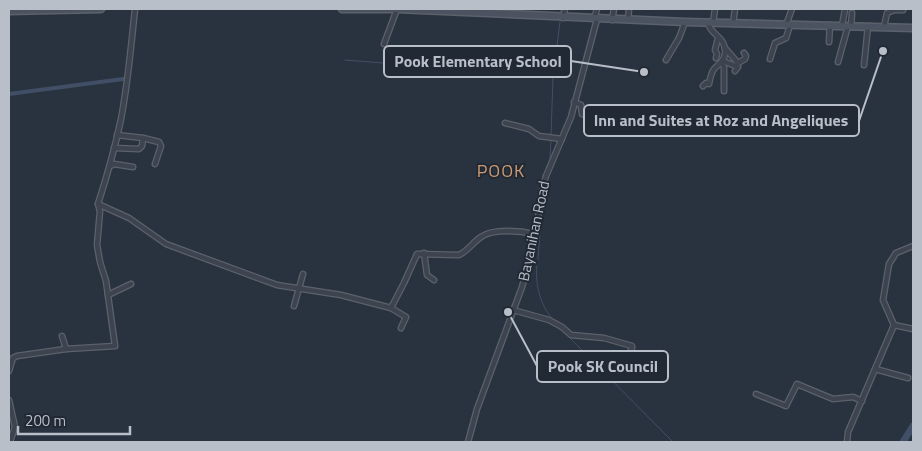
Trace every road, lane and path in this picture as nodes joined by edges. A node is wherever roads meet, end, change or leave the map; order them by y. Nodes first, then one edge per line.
1 (101, 9) edge
2 (135, 9) edge
3 (342, 9) edge
4 (392, 9) edge
5 (397, 9) edge
6 (565, 9) edge
7 (597, 9) edge
8 (614, 9) edge
9 (629, 9) edge
10 (715, 9) edge
11 (735, 9) edge
12 (792, 9) edge
13 (845, 9) edge
14 (903, 10) dead end
15 (9, 11) edge
16 (852, 13) dead end
17 (563, 18) junction
18 (596, 19) junction
19 (612, 20) junction
20 (628, 20) junction
21 (685, 22) junction
22 (711, 23) junction
23 (733, 24) junction
24 (788, 25) junction
25 (830, 25) junction
26 (847, 26) junction
27 (868, 26) junction
28 (884, 27) junction
29 (913, 28) edge
30 (718, 38) junction
31 (829, 42) dead end
32 (384, 44) dead end
33 (724, 47) junction
34 (744, 53) dead end
35 (716, 58) dead end
36 (770, 59) dead end
37 (666, 60) dead end
38 (722, 62) junction
39 (838, 62) dead end
40 (864, 65) dead end
41 (735, 71) dead end
42 (703, 86) dead end
43 (724, 91) dead end
44 (574, 102) junction
45 (590, 116) dead end
46 (505, 124) dead end
47 (117, 135) junction
48 (143, 138) junction
49 (562, 139) junction
50 (114, 148) junction
51 (155, 164) dead end
52 (110, 166) junction
53 (133, 167) dead end
54 (98, 204) junction
55 (535, 234) junction
56 (913, 246) edge
57 (424, 253) junction
58 (303, 274) dead end
59 (434, 280) dead end
60 (132, 284) dead end
61 (297, 290) junction
62 (108, 295) junction
63 (294, 306) dead end
64 (391, 308) junction
65 (513, 310) junction
66 (894, 325) junction
67 (401, 328) dead end
68 (913, 329) edge
69 (62, 336) dead end
70 (66, 349) junction
71 (628, 356) dead end
72 (876, 369) junction
73 (9, 371) edge
74 (908, 378) dead end
75 (756, 394) dead end
76 (9, 400) edge
77 (862, 401) junction
78 (10, 442) edge
79 (468, 442) edge
80 (847, 442) edge

1 - 15 main road
2 - 47 street
3 - 4 main road
4 - 5 main road
5 - 17 main road
5 - 32 street
6 - 17 street
7 - 18 street, Bayanihan Road
8 - 19 street
9 - 20 street
10 - 22 street
11 - 23 street
12 - 24 street
13 - 26 street
14 - 28 street
16 - 26 street
17 - 18 main road
18 - 19 main road
18 - 44 street, Bayanihan Road
19 - 20 main road
20 - 21 main road
21 - 22 main road
21 - 37 street
22 - 23 main road
22 - 30 street
23 - 24 main road
24 - 25 main road
24 - 36 street
25 - 26 main road
25 - 31 street
26 - 27 main road
26 - 39 street
27 - 28 main road
27 - 40 street
28 - 29 main road
30 - 33 street
30 - 35 street
33 - 34 street
33 - 38 street
38 - 41 street
38 - 42 street
38 - 43 street
44 - 45 street
44 - 49 street, Bayanihan Road
46 - 49 street
47 - 48 street
47 - 50 street
48 - 50 street
48 - 51 street
49 - 55 street, Bayanihan Road
50 - 52 street
52 - 53 street
52 - 54 street
54 - 61 street
54 - 62 street
55 - 57 street
55 - 65 street, Bayanihan Road
56 - 66 street
57 - 59 street
57 - 64 street
58 - 61 street
60 - 62 street
61 - 63 street
61 - 64 street
62 - 70 street
64 - 67 street
65 - 71 street
65 - 79 street, Bayanihan Road
66 - 68 street
66 - 72 street
69 - 70 street
70 - 73 street
72 - 74 street
72 - 77 street
75 - 77 street
76 - 78 street
77 - 80 street

